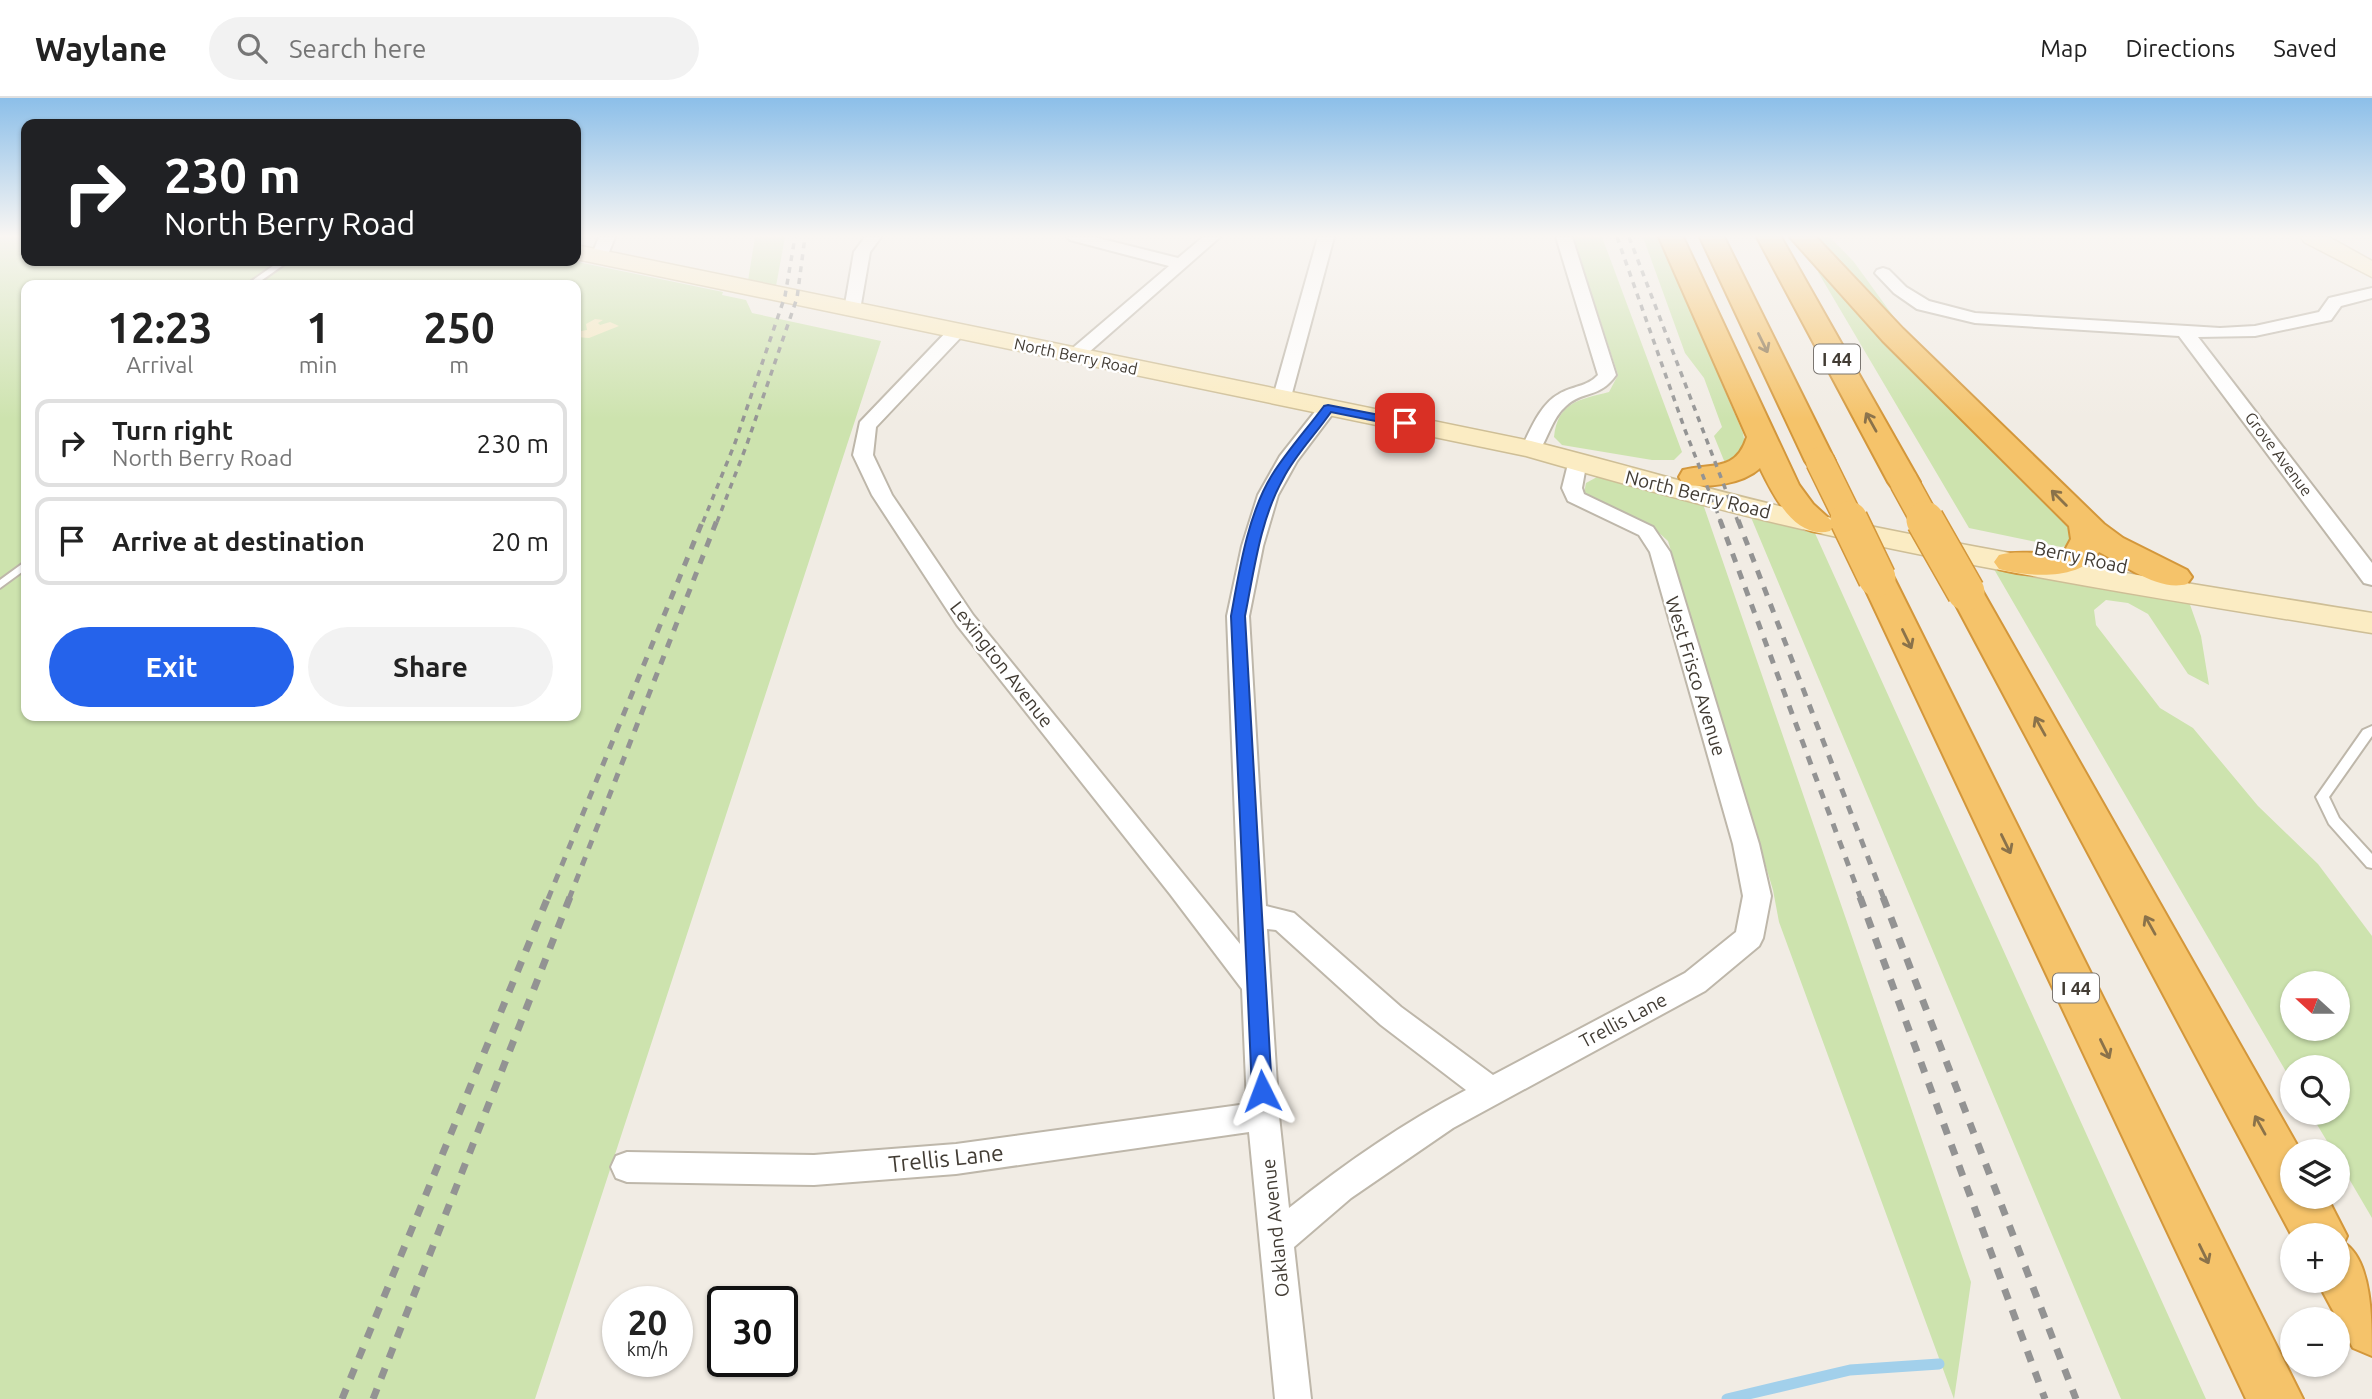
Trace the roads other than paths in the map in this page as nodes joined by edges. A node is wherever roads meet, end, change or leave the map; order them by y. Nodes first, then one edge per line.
1 (800, 298) edge
2 (854, 298) edge
3 (1142, 298) edge
4 (1309, 298) edge
5 (1583, 298) edge
6 (1699, 298) edge
7 (1741, 298) edge
8 (1802, 298) edge
9 (1858, 298) edge
10 (1912, 298) edge
11 (2353, 298) edge
12 (852, 310) junction
13 (2185, 330) junction
14 (957, 331) junction
15 (1074, 356) junction
16 (1282, 397) junction
17 (1328, 408) junction
18 (1762, 436) junction
19 (1531, 449) junction
20 (1577, 460) junction
21 (1693, 477) junction
22 (1790, 497) junction
23 (2085, 523) junction
24 (1819, 524) junction
25 (2080, 556) junction
26 (2011, 562) junction
27 (21, 568) edge
28 (2175, 577) junction
29 (2372, 578) edge
30 (0, 584) edge
31 (2372, 622) edge
32 (2372, 730) edge
33 (2372, 863) edge
34 (1251, 914) junction
35 (1749, 938) joint
36 (1257, 987) junction
37 (1490, 1090) junction
38 (1263, 1116) junction
39 (2280, 1162) edge
40 (627, 1167) dead end
41 (1276, 1240) junction
42 (2350, 1289) edge
43 (2372, 1329) edge
44 (1293, 1399) edge
45 (2275, 1399) edge

1 - 12 main road, North Berry Road
2 - 12 street
3 - 15 street
4 - 16 street
5 - 19 street
6 - 18 highway
7 -> 45 highway, I 44, bridge
39 -> 8 highway, I 44, bridge
23 -> 9 highway
10 - 13 street
11 - 13 street
12 - 14 main road, North Berry Road
13 - 29 street, Grove Avenue
14 - 15 main road, North Berry Road
14 - 36 street, Lexington Avenue
15 - 16 main road, North Berry Road
16 - 17 main road, North Berry Road
17 - 19 main road, North Berry Road
17 - 34 street, Oakland Avenue
18 - 21 highway
18 - 22 highway
19 - 20 main road, North Berry Road
20 - 21 main road, North Berry Road
20 - 24 main road, North Berry Road
20 - 35 street, West Frisco Avenue
21 - 22 main road, North Berry Road
22 - 24 highway
22 - 25 main road, Berry Road
23 - 25 highway
23 - 28 highway
24 - 26 main road, Berry Road
25 - 26 highway
25 - 28 main road, Berry Road
26 - 31 main road, Berry Road
27 - 30 lane
28 - 31 main road, Berry Road
32 - 33 lane
34 - 36 street, Oakland Avenue
34 - 37 street
35 - 37 street, Trellis Lane
36 - 38 street, Oakland Avenue
37 - 41 street, Trellis Lane
38 - 40 street, Trellis Lane
38 - 41 street, Oakland Avenue
41 - 44 street, Oakland Avenue
42 - 43 highway

